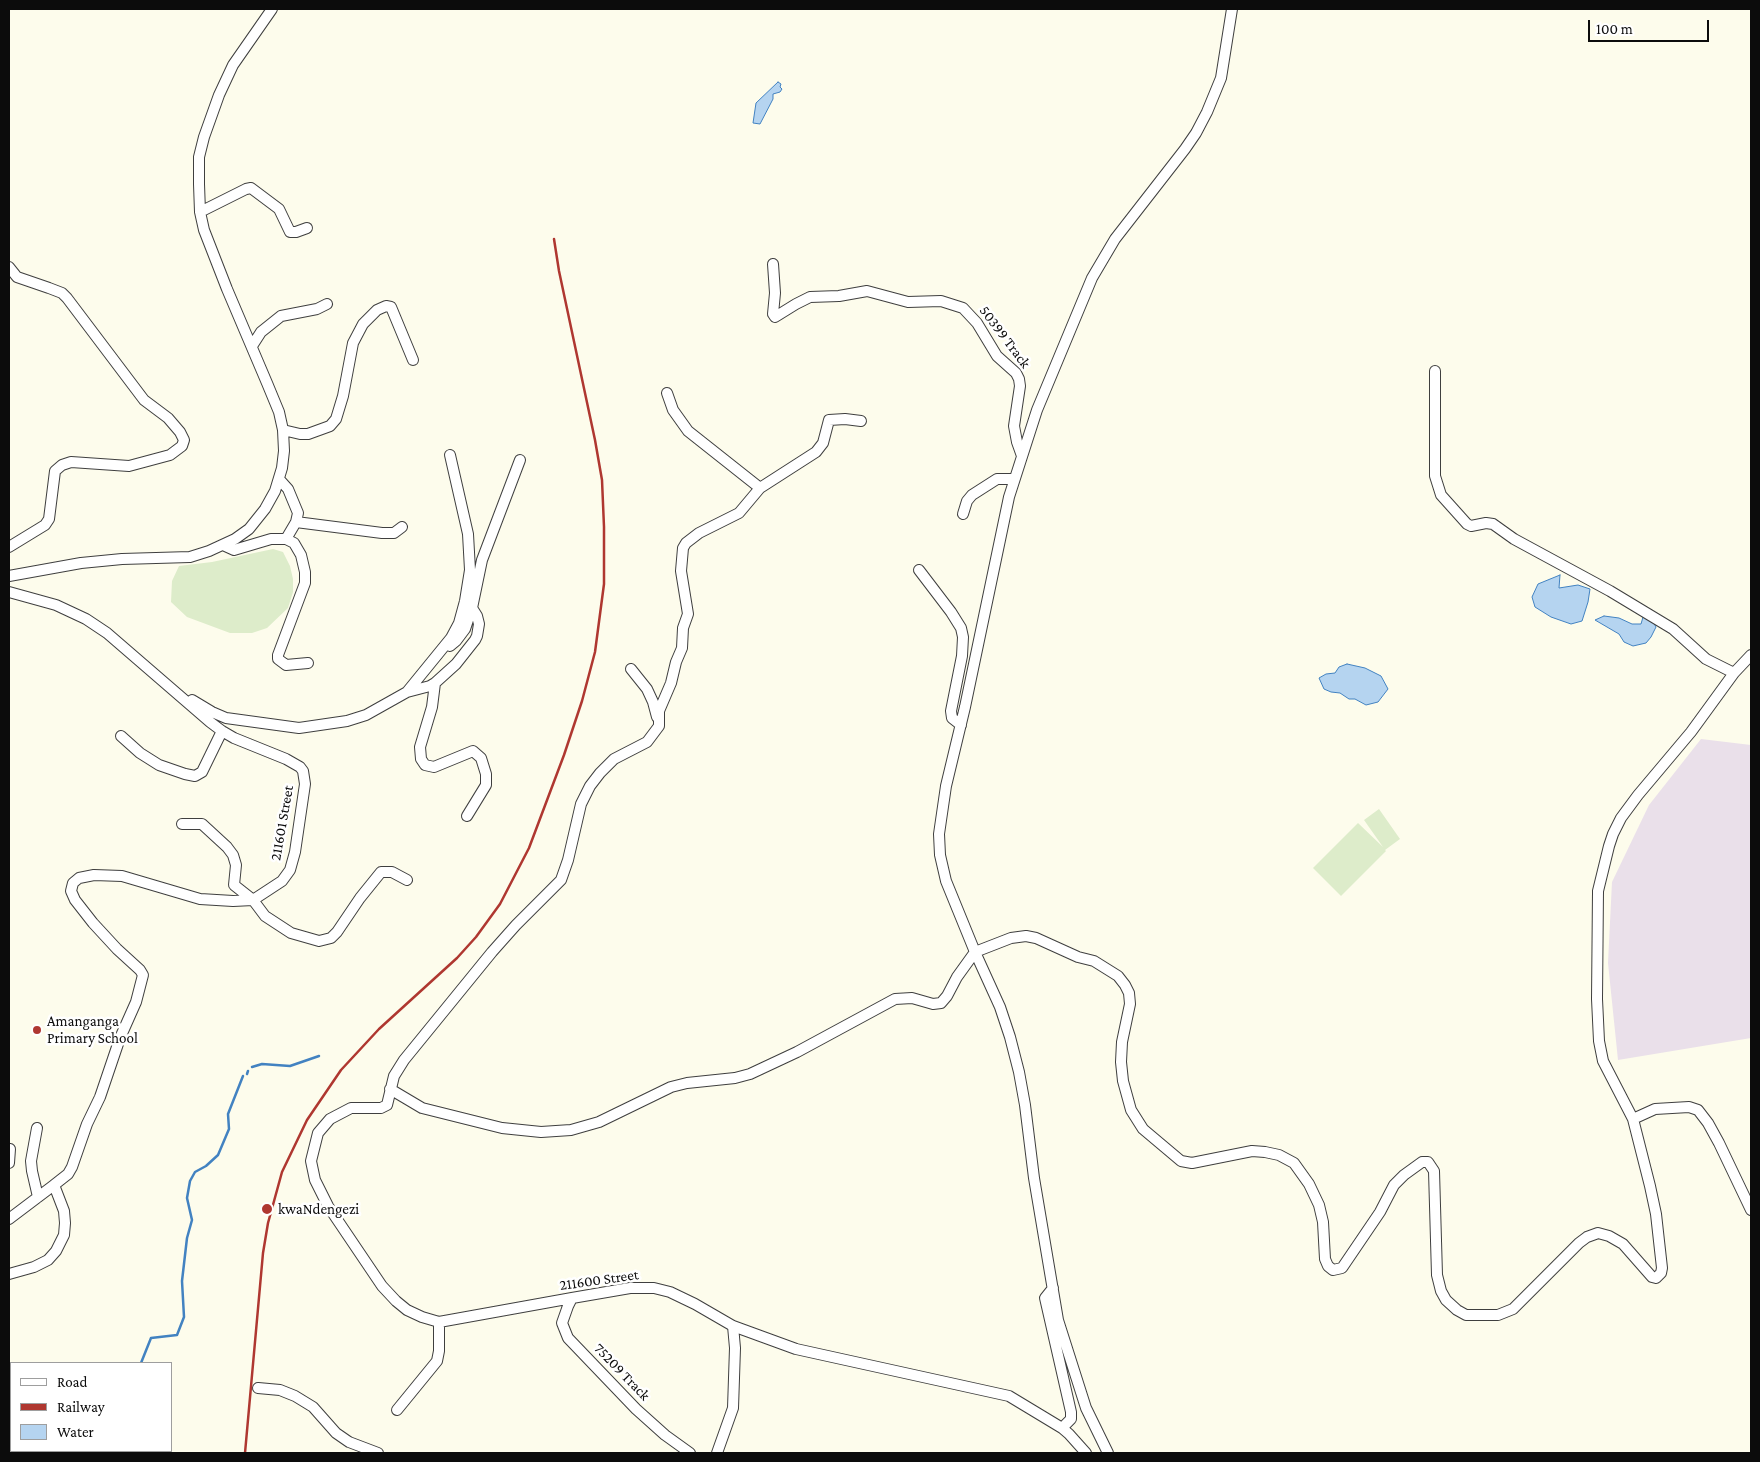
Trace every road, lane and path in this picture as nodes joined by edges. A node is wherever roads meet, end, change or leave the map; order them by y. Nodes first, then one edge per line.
1 (272, 9) edge
2 (1232, 9) edge
3 (200, 212) junction
4 (307, 228) dead end
5 (773, 264) dead end
6 (9, 267) edge
7 (327, 304) dead end
8 (252, 346) junction
9 (413, 360) dead end
10 (1435, 371) dead end
11 (667, 393) dead end
12 (861, 421) dead end
13 (283, 430) junction
14 (450, 455) dead end
15 (1022, 456) junction
16 (520, 460) dead end
17 (1014, 478) junction
18 (279, 479) junction
19 (760, 488) junction
20 (963, 514) dead end
21 (296, 522) junction
22 (402, 527) dead end
23 (286, 540) junction
24 (223, 545) junction
25 (9, 547) edge
26 (919, 570) dead end
27 (9, 576) edge
28 (9, 592) edge
29 (472, 608) junction
30 (440, 651) junction
31 (1751, 655) edge
32 (308, 663) dead end
33 (631, 669) dead end
34 (1734, 673) junction
35 (435, 683) junction
36 (407, 692) junction
37 (181, 696) junction
38 (961, 725) junction
39 (659, 726) junction
40 (222, 731) junction
41 (122, 736) dead end
42 (467, 816) dead end
43 (182, 824) dead end
44 (407, 880) dead end
45 (253, 900) junction
46 (975, 952) junction
47 (390, 1089) junction
48 (1633, 1119) junction
49 (37, 1128) dead end
50 (10, 1149) edge
51 (9, 1163) edge
52 (54, 1185) junction
53 (38, 1197) junction
54 (1751, 1210) edge
55 (9, 1219) edge
56 (9, 1274) edge
57 (1053, 1288) junction
58 (572, 1298) junction
59 (438, 1322) junction
60 (733, 1326) junction
61 (258, 1388) dead end
62 (397, 1410) dead end
63 (1062, 1428) junction
64 (378, 1453) edge
65 (690, 1453) edge
66 (717, 1453) edge
67 (1086, 1453) edge
68 (1108, 1453) edge

1 - 3 street
2 - 15 street
3 - 4 street
3 - 8 street
5 - 15 street, 50399 Track
6 - 25 street
7 - 8 street
8 - 13 street
9 - 13 street
10 - 34 street
11 - 19 street
12 - 19 street
13 - 18 street
14 - 30 street
15 - 17 street
16 - 29 street
17 - 20 street
17 - 38 street
18 - 21 street
18 - 24 street
19 - 39 street
21 - 22 street
21 - 23 street
23 - 24 street
23 - 32 street
24 - 27 street
26 - 38 street
28 - 37 street, 211601 Street
29 - 30 street
29 - 35 street
30 - 36 street
31 - 34 street
33 - 39 street
34 - 48 street
35 - 36 street
35 - 42 street
36 - 37 street
37 - 40 street, 211601 Street
38 - 46 street
39 - 47 street
40 - 41 street
40 - 45 street, 211601 Street
43 - 45 street
44 - 45 street
45 - 52 street
46 - 47 street
46 - 48 street
46 - 57 street
47 - 59 street
48 - 54 street
49 - 53 street
50 - 51 street
52 - 53 street
52 - 56 street
53 - 55 street
57 - 63 street
57 - 68 street
58 - 59 street, 211600 Street
58 - 60 street, 211600 Street
58 - 65 street, 75209 Track
59 - 62 street
60 - 63 street, 211600 Street
60 - 66 street
61 - 64 street
63 - 67 street, 211600 Street

